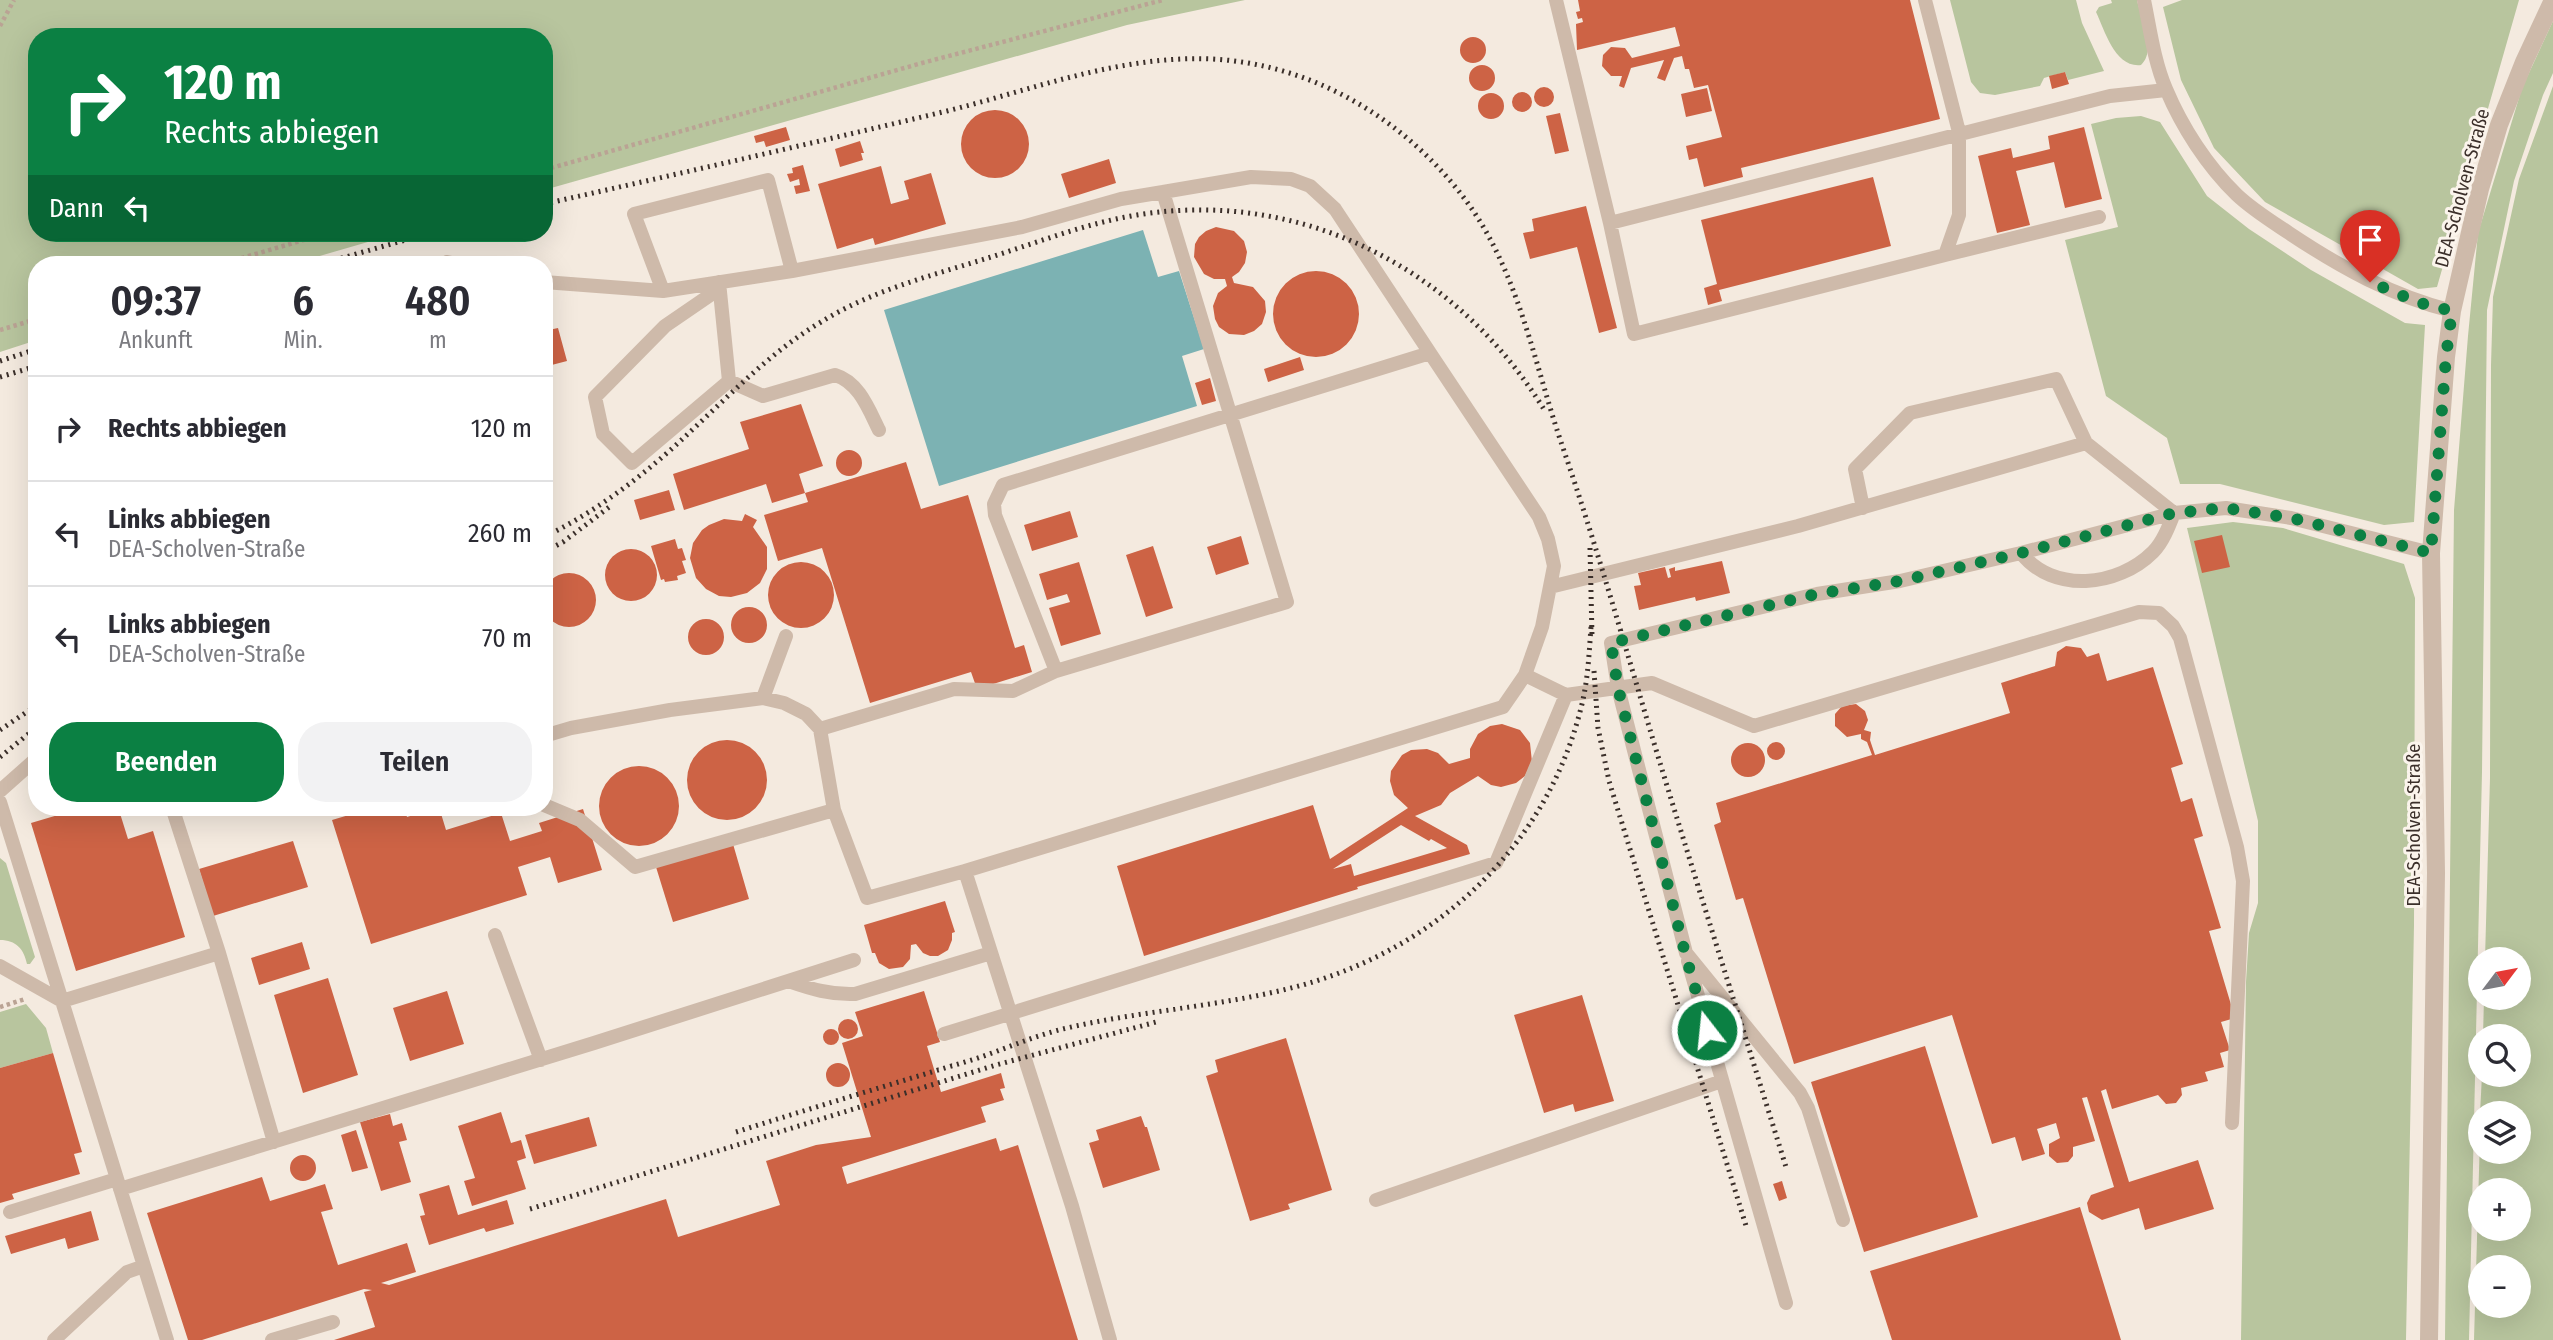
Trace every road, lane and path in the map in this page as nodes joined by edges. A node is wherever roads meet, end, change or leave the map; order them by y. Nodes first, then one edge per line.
1 (13, 0) edge
2 (1163, 0) edge
3 (1556, 0) edge
4 (1925, 0) edge
5 (2144, 0) edge
6 (2553, 0) edge
7 (0, 26) edge
8 (2166, 90) junction
9 (1959, 132) junction
10 (553, 167) edge
11 (1163, 192) junction
12 (2099, 217) dead end
13 (1610, 223) junction
14 (297, 242) edge
15 (1945, 255) junction
16 (249, 256) edge
17 (792, 271) junction
18 (553, 283) edge
19 (719, 285) junction
20 (663, 291) junction
21 (2452, 311) junction
22 (28, 322) edge
23 (0, 330) edge
24 (1430, 353) junction
25 (729, 381) junction
26 (1232, 414) junction
27 (879, 430) dead end
28 (2086, 443) junction
29 (1863, 508) junction
30 (2174, 513) junction
31 (2021, 553) junction
32 (2431, 553) junction
33 (1550, 587) junction
34 (786, 636) dead end
35 (1056, 671) junction
36 (1525, 675) junction
37 (1618, 688) junction
38 (1566, 695) junction
39 (763, 698) junction
40 (820, 729) junction
41 (553, 733) edge
42 (28, 766) edge
43 (0, 791) edge
44 (0, 802) edge
45 (553, 809) edge
46 (834, 810) junction
47 (175, 816) edge
48 (965, 872) junction
49 (495, 935) dead end
50 (219, 953) junction
51 (991, 953) junction
52 (1685, 953) junction
53 (854, 960) dead end
54 (0, 966) edge
55 (788, 981) junction
56 (62, 1001) junction
57 (1010, 1013) junction
58 (944, 1034) dead end
59 (541, 1060) junction
60 (1722, 1081) junction
61 (2232, 1123) dead end
62 (274, 1142) junction
63 (119, 1184) junction
64 (1376, 1200) dead end
65 (10, 1212) dead end
66 (1843, 1220) dead end
67 (144, 1266) junction
68 (1786, 1303) dead end
69 (333, 1322) dead end
70 (54, 1340) edge
71 (167, 1340) edge
72 (272, 1340) edge
73 (1110, 1340) edge
74 (2428, 1340) edge

1 - 7 path
2 - 10 path
3 - 13 lane
4 - 9 lane
5 - 8 lane
6 - 21 street, DEA-Scholven-Straße
8 - 9 lane
8 - 21 lane
9 - 13 lane
9 - 15 lane
11 - 17 lane
11 - 24 lane
11 - 26 lane
12 - 15 lane
13 - 15 lane
14 - 16 path
17 - 19 lane
17 - 20 lane
18 - 20 lane
19 - 20 lane
19 - 25 lane
19 - 25 lane
21 - 32 street, DEA-Scholven-Straße
22 - 23 path
24 - 26 lane
24 - 33 lane
25 - 27 lane
26 - 35 lane
26 - 35 lane
28 - 29 lane
28 - 29 lane
28 - 30 lane
29 - 33 lane
30 - 31 lane
30 - 31 lane
30 - 32 lane
31 - 37 lane
32 - 74 street, DEA-Scholven-Straße
33 - 36 lane
34 - 39 lane
35 - 40 lane
36 - 38 lane
36 - 48 lane
37 - 38 lane
37 - 52 lane
37 - 61 lane
38 - 57 lane
39 - 40 lane
39 - 41 lane
40 - 46 lane
42 - 43 lane
44 - 56 lane
45 - 46 lane
46 - 48 lane
47 - 50 lane
48 - 51 lane
49 - 59 lane
50 - 56 lane
50 - 62 lane
51 - 55 lane
51 - 57 lane
52 - 60 lane
52 - 66 lane
53 - 55 lane
54 - 56 lane
55 - 59 lane
56 - 63 lane
57 - 58 lane
57 - 73 lane
59 - 62 lane
60 - 64 lane
60 - 68 lane
62 - 63 lane
63 - 65 lane
63 - 67 lane
67 - 70 lane
67 - 71 lane
69 - 72 lane

